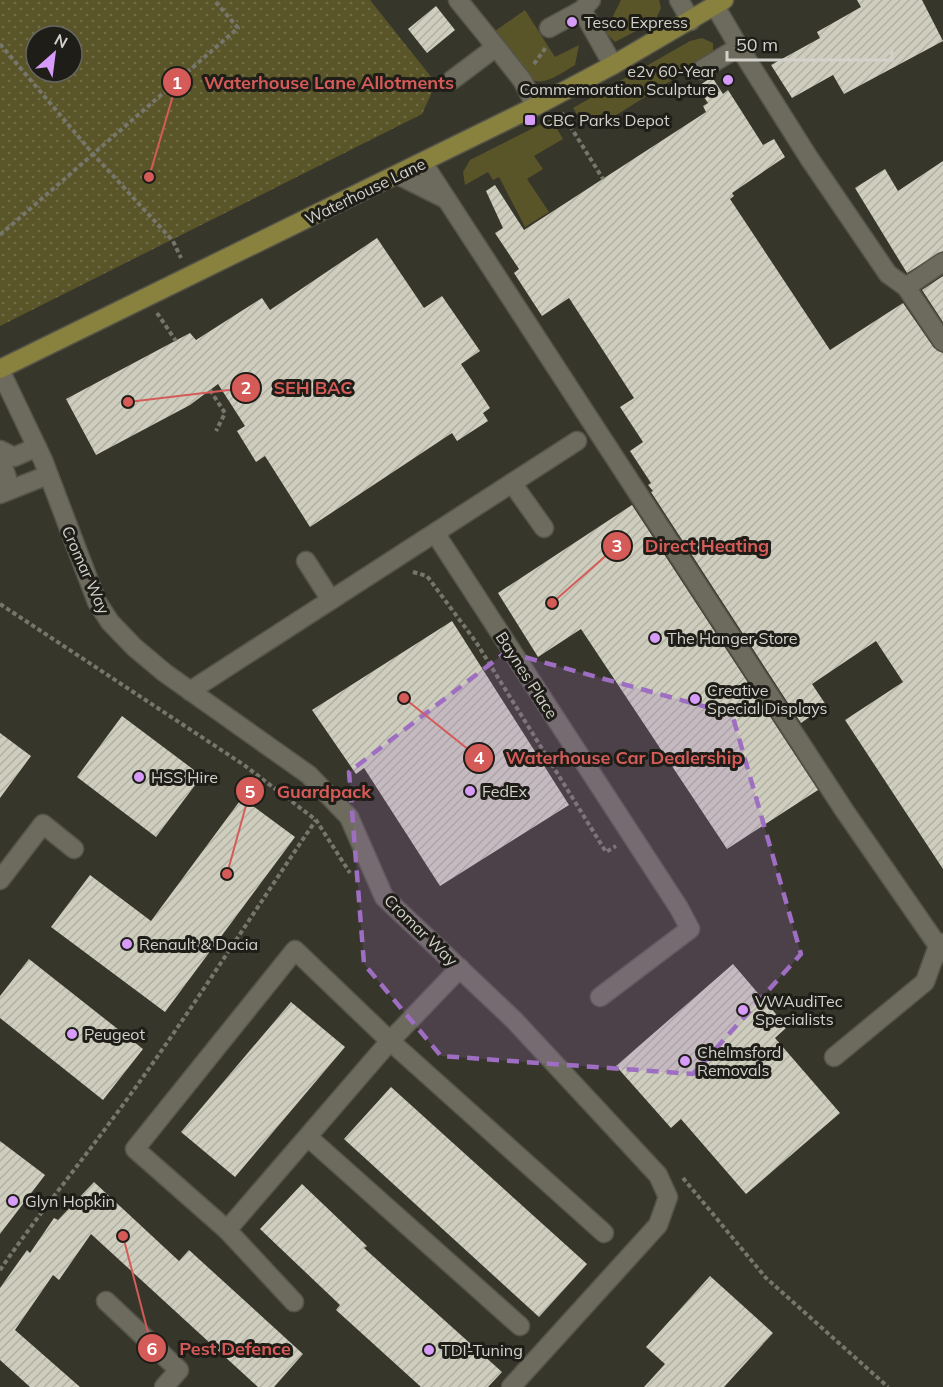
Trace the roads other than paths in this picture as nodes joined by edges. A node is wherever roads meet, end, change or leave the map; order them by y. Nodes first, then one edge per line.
1 (458, 0) edge
2 (679, 0) edge
3 (719, 3) edge
4 (586, 5) edge
5 (691, 21) junction
6 (549, 28) road end
7 (496, 47) junction
8 (739, 48) junction
9 (613, 65) junction
10 (701, 70) dead end
11 (452, 80) dead end
12 (536, 106) junction
13 (423, 163) junction
14 (398, 175) junction
15 (447, 200) junction
16 (943, 262) edge
17 (906, 287) junction
18 (943, 342) edge
19 (0, 370) edge
20 (577, 441) dead end
21 (37, 447) junction
22 (0, 450) edge
23 (0, 457) edge
24 (48, 475) junction
25 (512, 483) junction
26 (0, 488) edge
27 (0, 494) edge
28 (544, 528) dead end
29 (435, 533) junction
30 (306, 561) dead end
31 (331, 600) junction
32 (190, 691) junction
33 (74, 849) dead end
34 (0, 880) edge
35 (941, 948) edge
36 (460, 968) junction
37 (600, 996) dead end
38 (390, 1041) junction
39 (834, 1057) dead end
40 (308, 1137) junction
41 (227, 1230) junction
42 (604, 1233) dead end
43 (106, 1301) dead end
44 (294, 1302) dead end
45 (520, 1326) dead end
46 (164, 1387) edge
47 (511, 1387) edge

1 - 7 street
2 - 5 street
3 - 5 main road, Waterhouse Lane
3 - 8 street
4 - 6 street
4 - 9 street
5 - 9 main road, Waterhouse Lane
7 - 11 street
7 - 12 street
8 - 10 street
8 - 17 street
9 - 12 main road, Waterhouse Lane
12 - 13 main road, Waterhouse Lane
13 - 14 main road, Waterhouse Lane
13 - 15 street
14 - 15 street
14 - 19 main road, Waterhouse Lane
15 - 35 street
16 - 17 street
17 - 18 street
19 - 21 street, Cromar Way
20 - 25 street
21 - 22 street
21 - 24 street, Cromar Way
23 - 26 street
24 - 27 street
24 - 32 street, Cromar Way
25 - 28 street
25 - 29 street
29 - 31 street
29 - 37 street, Baynes Place
30 - 31 street
31 - 32 street
32 - 36 street, Cromar Way
33 - 34 street
35 - 39 street
36 - 38 street
36 - 47 street, Cromar Way
38 - 40 street
38 - 41 street
38 - 42 street
40 - 41 street
40 - 45 street
41 - 44 street
43 - 46 street

